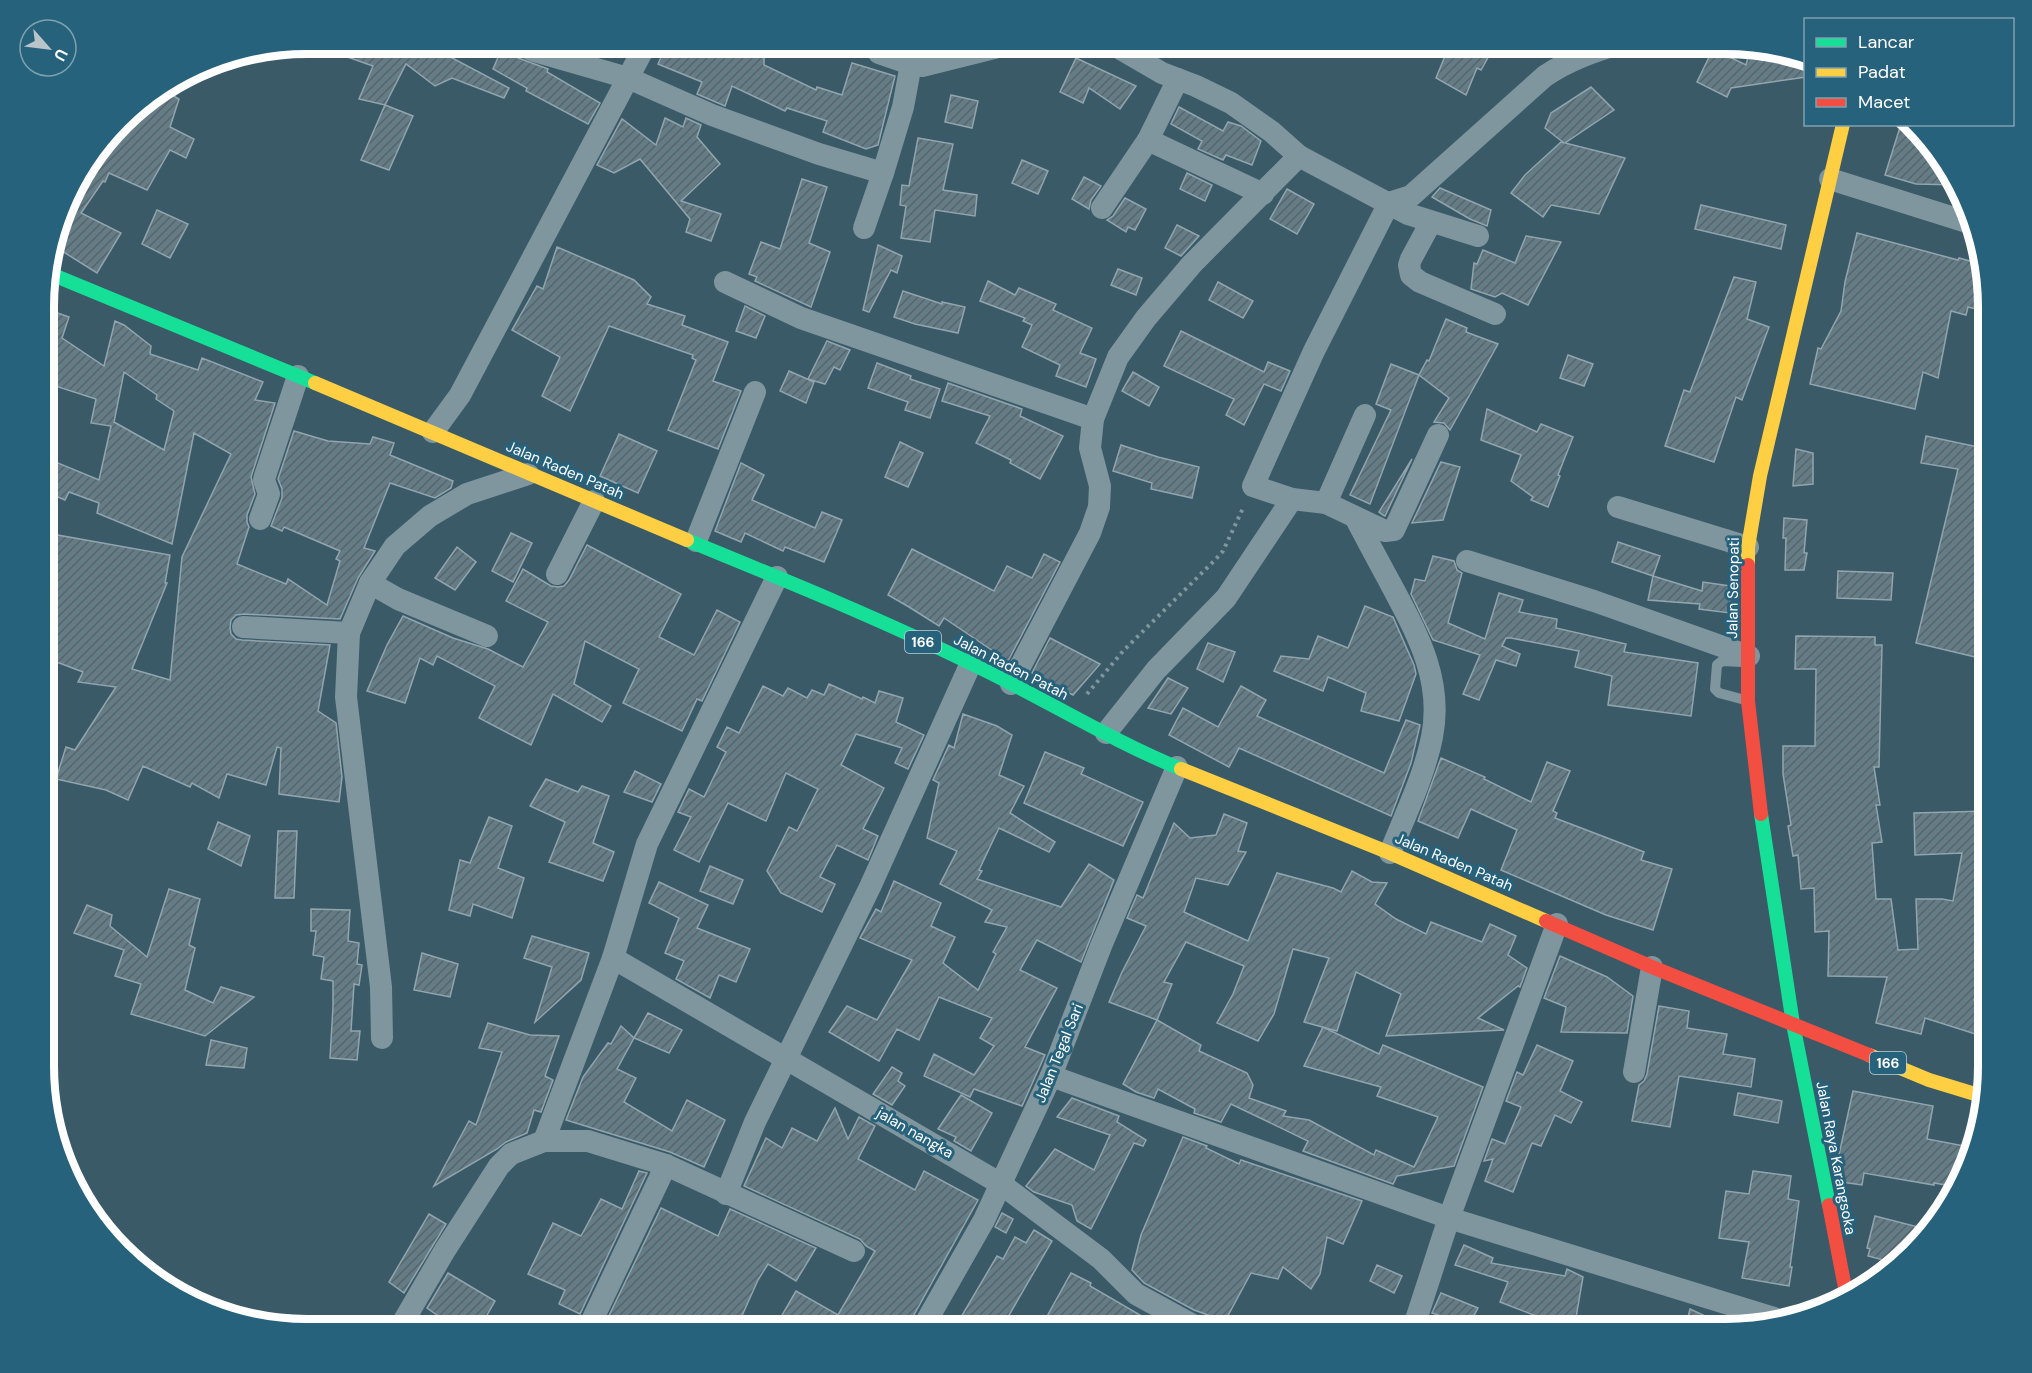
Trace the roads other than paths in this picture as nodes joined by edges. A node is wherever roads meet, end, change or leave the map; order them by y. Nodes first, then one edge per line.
1 (544, 54) edge
2 (641, 54) edge
3 (882, 54) edge
4 (970, 54) edge
5 (1129, 54) edge
6 (1586, 54) edge
7 (911, 64) junction
8 (628, 78) junction
9 (1178, 79) junction
10 (1843, 126) edge
11 (1148, 140) junction
12 (1299, 156) junction
13 (883, 173) junction
14 (1830, 179) junction
15 (1263, 194) junction
16 (1102, 208) dead end
17 (1413, 215) junction
18 (1963, 221) edge
19 (864, 228) dead end
20 (1478, 236) dead end
21 (56, 276) edge
22 (725, 282) dead end
23 (1495, 314) dead end
24 (298, 376) junction
25 (755, 392) dead end
26 (1365, 415) dead end
27 (1093, 419) junction
28 (433, 432) junction
29 (1437, 435) dead end
30 (528, 474) junction
31 (1292, 499) junction
32 (1326, 503) junction
33 (1618, 507) dead end
34 (586, 515) junction
35 (1355, 517) junction
36 (260, 519) dead end
37 (696, 541) junction
38 (1748, 547) junction
39 (1467, 561) dead end
40 (557, 573) dead end
41 (774, 583) junction
42 (374, 585) junction
43 (243, 627) dead end
44 (349, 633) junction
45 (487, 636) dead end
46 (1749, 660) junction
47 (964, 678) junction
48 (1011, 684) junction
49 (1748, 701) junction
50 (1106, 733) junction
51 (1177, 768) junction
52 (1390, 853) junction
53 (1557, 924) junction
54 (613, 958) junction
55 (1652, 967) junction
56 (1793, 1024) junction
57 (382, 1038) dead end
58 (787, 1060) junction
59 (1634, 1071) dead end
60 (1051, 1076) junction
61 (1976, 1094) edge
62 (544, 1140) junction
63 (666, 1165) junction
64 (1002, 1184) junction
65 (726, 1194) junction
66 (1449, 1218) junction
67 (854, 1251) dead end
68 (1845, 1289) edge
69 (1766, 1316) edge
70 (405, 1319) edge
71 (593, 1319) edge
72 (928, 1319) edge
73 (1182, 1319) edge
74 (1416, 1319) edge

1 - 8 street
2 - 8 street
3 - 7 street
4 - 7 street
5 - 9 street
6 - 17 street
7 - 13 street
8 - 13 street
8 - 28 street
9 - 11 street
9 - 12 street
10 - 14 main road, Jalan Senopati
11 - 15 street
11 - 16 street
12 - 15 street
12 - 17 street
13 - 19 street
14 - 18 street
14 - 38 main road, Jalan Senopati
15 - 27 street
17 - 20 street
17 - 23 street
17 - 31 street
21 - 24 main road, Jalan Raden Patah / 166
22 - 27 street
24 - 28 main road, Jalan Raden Patah / 166
24 - 36 street
25 - 37 street
26 - 32 street
27 - 48 street
28 - 30 main road, Jalan Raden Patah / 166
29 - 35 street
30 - 34 main road, Jalan Raden Patah / 166
30 - 42 street
31 - 32 street
31 - 50 street
32 - 35 street
33 - 38 street
34 - 37 main road, Jalan Raden Patah / 166
34 - 40 street
35 - 52 street
37 - 41 main road, Jalan Raden Patah / 166
38 - 46 main road, Jalan Senopati
39 - 46 street
41 - 47 main road, Jalan Raden Patah / 166
41 - 54 street
42 - 44 street
42 - 45 street
43 - 44 street
44 - 57 street
46 - 49 main road, Jalan Senopati
46 - 49 lane
47 - 48 main road, Jalan Raden Patah / 166
47 - 58 street
48 - 50 main road, Jalan Raden Patah / 166
49 - 56 main road, Jalan Senopati
50 - 51 main road, Jalan Raden Patah / 166
51 - 52 main road, Jalan Raden Patah / 166
51 - 60 street, Jalan Tegal Sari
52 - 53 main road, Jalan Raden Patah / 166
53 - 55 main road, Jalan Raden Patah / 166
53 - 66 street
54 - 58 street, jalan nangka
54 - 62 street
55 - 56 main road, Jalan Raden Patah / 166
55 - 59 street
56 - 61 main road, 166
56 - 68 main road, Jalan Raya Karangsoka
58 - 64 street, jalan nangka
58 - 65 street
60 - 64 street, Jalan Tegal Sari
60 - 66 street
62 - 63 street
62 - 70 street
63 - 65 street
63 - 71 street
64 - 72 street, Jalan Tegal Sari
64 - 73 street, jalan nangka
65 - 67 street
66 - 69 street
66 - 74 street

